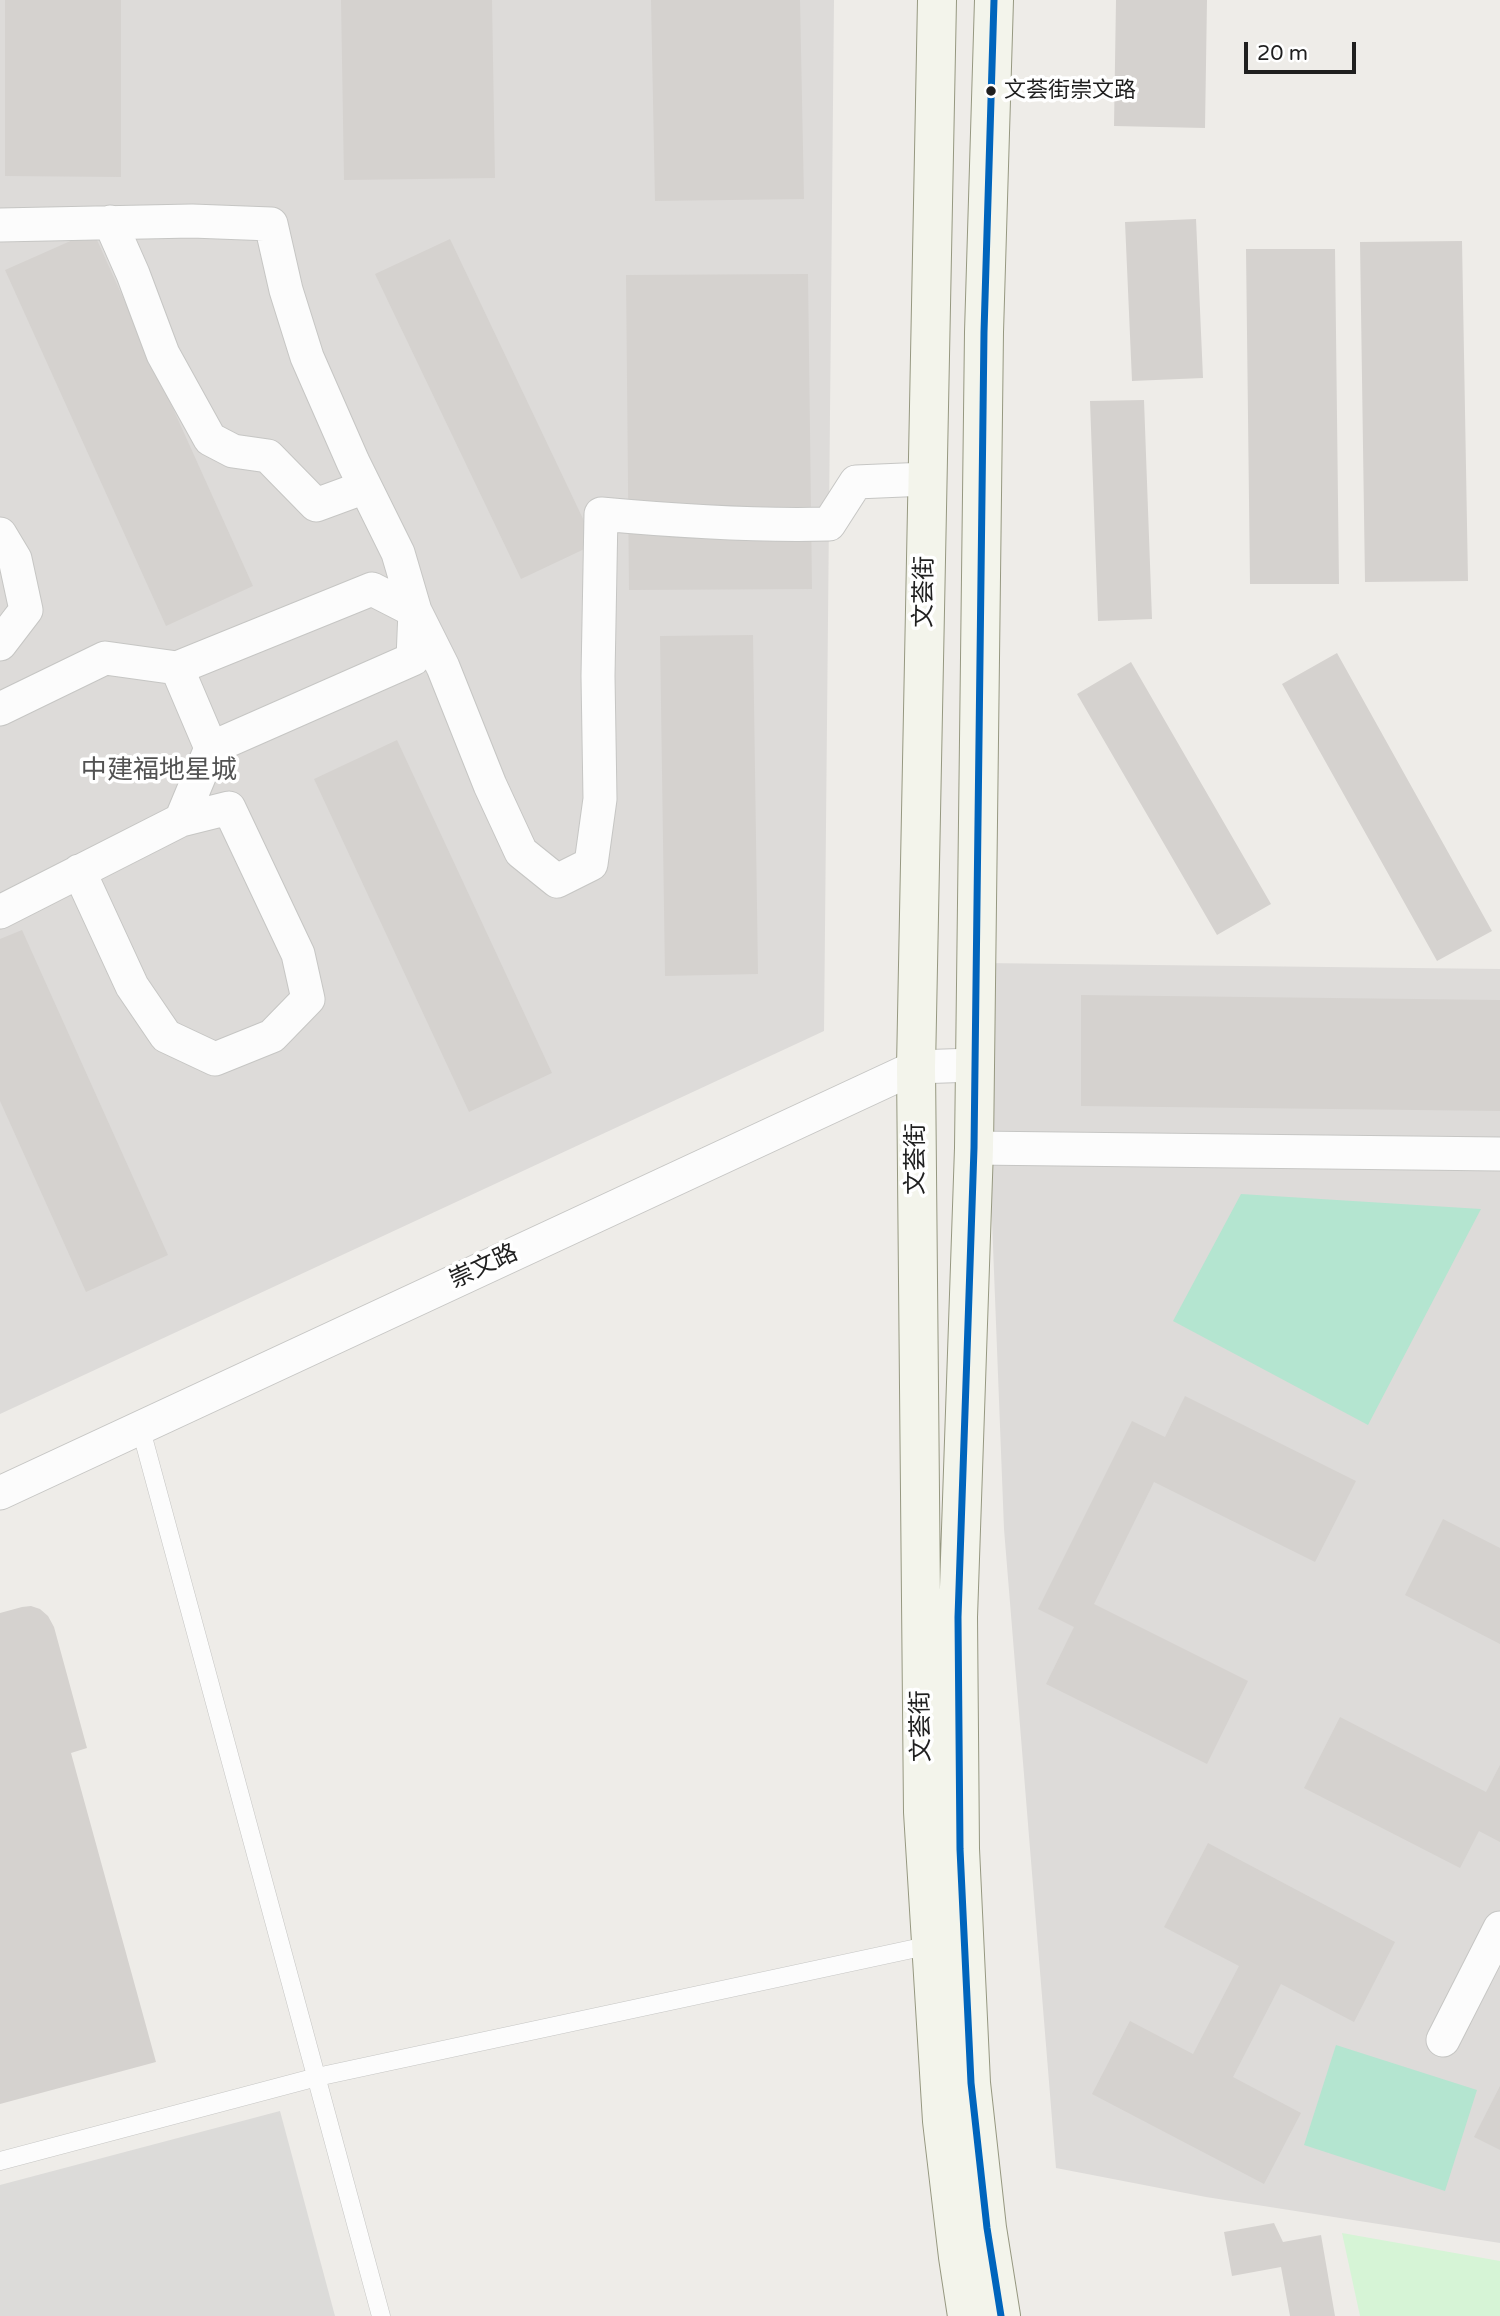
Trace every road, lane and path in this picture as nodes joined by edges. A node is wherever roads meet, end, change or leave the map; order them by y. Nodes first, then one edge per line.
1 (937, 0) edge
2 (993, 0) edge
3 (110, 222) junction
4 (0, 225) edge
5 (927, 479) junction
6 (365, 487) junction
7 (0, 534) edge
8 (415, 611) junction
9 (0, 644) edge
10 (177, 668) junction
11 (0, 709) edge
12 (211, 748) junction
13 (181, 820) junction
14 (79, 872) junction
15 (0, 912) edge
16 (974, 1065) junction
17 (916, 1067) junction
18 (974, 1148) junction
19 (1500, 1154) edge
20 (140, 1426) junction
21 (0, 1493) edge
22 (1500, 1928) edge
23 (930, 1945) junction
24 (1443, 2040) dead end
25 (317, 2077) junction
26 (0, 2161) edge
27 (381, 2316) edge
28 (967, 2316) edge
29 (1001, 2316) edge

1 - 5 main road, 文荟街
2 - 16 main road, 文荟街
3 - 4 street
3 - 6 street
3 - 6 street
5 - 8 street
5 - 17 main road, 文荟街
6 - 8 street
7 - 9 street
8 - 10 street
8 - 12 street
10 - 11 street
10 - 12 street
12 - 13 street
13 - 14 street
13 - 14 street
14 - 15 street
16 - 17 street, 崇文路
16 - 18 main road, 文荟街
17 - 20 street, 崇文路
17 - 23 main road, 文荟街
18 - 19 street
18 - 29 main road, 文荟街
20 - 21 street, 崇文路
20 - 25 lane
22 - 24 street
23 - 25 lane
23 - 28 main road, 文荟街
25 - 26 lane
25 - 27 lane

